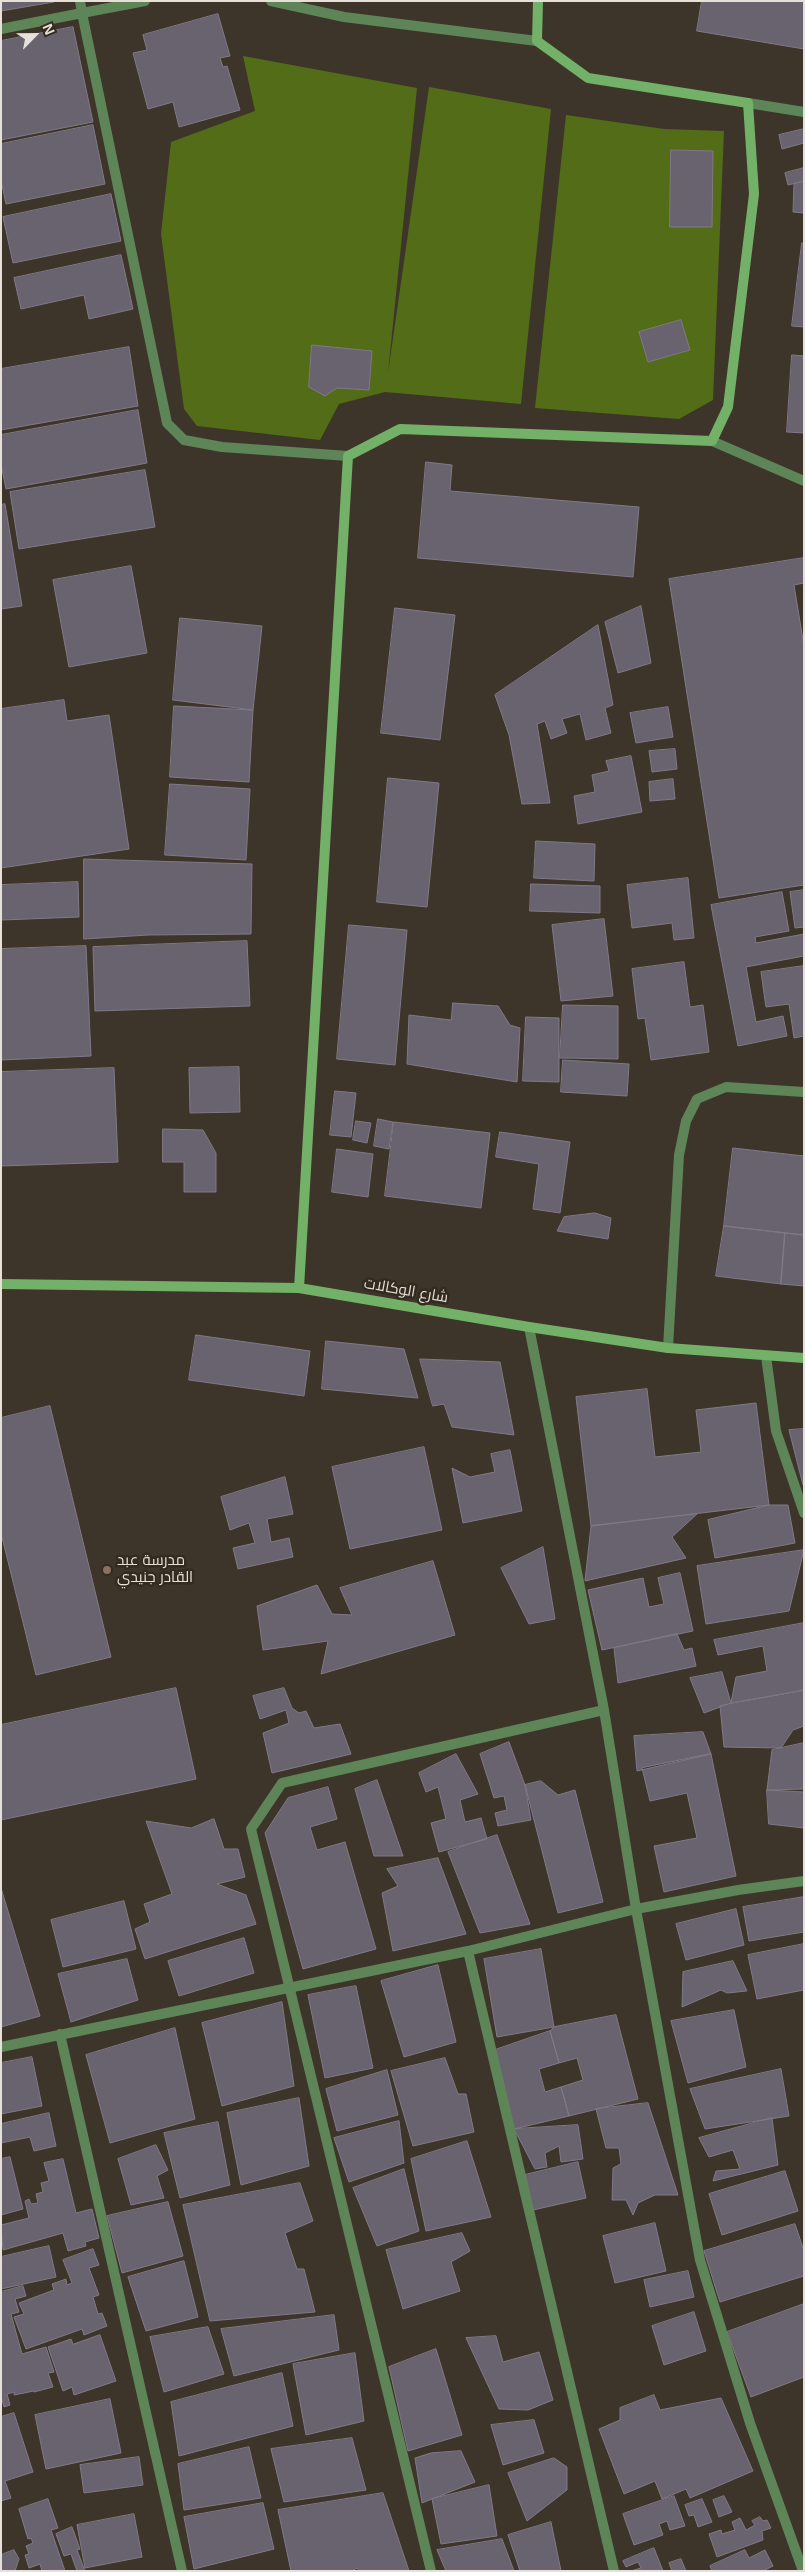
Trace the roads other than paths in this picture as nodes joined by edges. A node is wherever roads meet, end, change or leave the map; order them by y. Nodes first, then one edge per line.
1 (80, 1) edge
2 (145, 1) edge
3 (271, 1) edge
4 (538, 1) edge
5 (82, 13) junction
6 (1, 29) edge
7 (537, 41) junction
8 (748, 103) junction
9 (804, 112) edge
10 (712, 441) junction
11 (348, 456) junction
12 (804, 481) edge
13 (804, 1092) edge
14 (1, 1284) edge
15 (299, 1288) junction
16 (529, 1327) junction
17 (668, 1348) junction
18 (766, 1356) junction
19 (804, 1358) edge
20 (804, 1513) edge
21 (604, 1710) junction
22 (804, 1881) edge
23 (636, 1909) junction
24 (468, 1952) junction
25 (290, 1988) junction
26 (60, 2034) junction
27 (1, 2046) edge
28 (182, 2571) edge
29 (431, 2571) edge
30 (614, 2571) edge
31 (803, 2571) edge

1 - 5 street
2 - 5 street
3 - 7 street
4 - 7 street
5 - 6 street
5 - 11 street
7 - 8 street
8 - 9 street
8 - 10 street
10 - 11 street
10 - 12 street
11 - 15 street
13 - 17 street
14 - 15 street, شارع الوكالات
15 - 16 street, شارع الوكالات
16 - 17 street, شارع الوكالات
16 - 21 street
17 - 18 street, شارع الوكالات
18 - 19 street, شارع الوكالات
18 - 20 street
21 - 23 street
21 - 25 street
22 - 23 street
23 - 24 street
23 - 31 street
24 - 25 street
24 - 30 street
25 - 26 street
25 - 29 street
26 - 27 street
26 - 28 street

